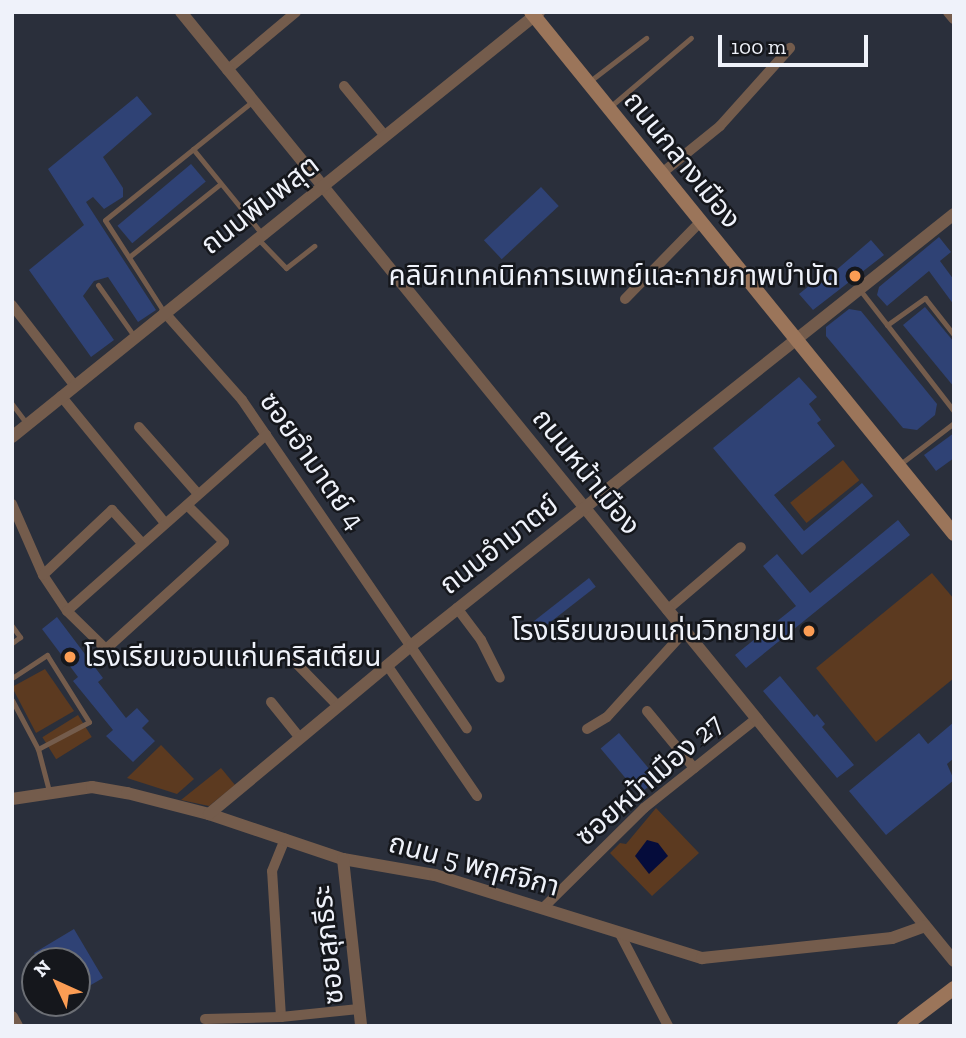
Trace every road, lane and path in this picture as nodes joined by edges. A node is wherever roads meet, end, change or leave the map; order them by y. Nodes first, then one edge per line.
1 (181, 12) edge
2 (296, 12) edge
3 (949, 12) edge
4 (535, 14) edge
5 (954, 18) edge
6 (646, 38) dead end
7 (691, 38) dead end
8 (790, 48) dead end
9 (227, 70) junction
10 (588, 83) junction
11 (344, 86) dead end
12 (252, 102) junction
13 (608, 108) junction
14 (385, 136) junction
15 (193, 149) junction
16 (662, 173) junction
17 (220, 184) junction
18 (321, 187) junction
19 (952, 217) edge
20 (701, 221) junction
21 (260, 236) junction
22 (314, 246) dead end
23 (129, 257) junction
24 (98, 285) dead end
25 (860, 290) junction
26 (625, 299) dead end
27 (12, 305) edge
28 (164, 312) junction
29 (887, 325) junction
30 (954, 335) edge
31 (134, 337) junction
32 (796, 340) junction
33 (74, 386) junction
34 (61, 397) junction
35 (12, 404) edge
36 (954, 411) edge
37 (954, 423) edge
38 (27, 425) junction
39 (139, 427) dead end
40 (266, 435) junction
41 (12, 437) edge
42 (899, 465) junction
43 (198, 494) junction
44 (12, 504) edge
45 (187, 505) junction
46 (585, 510) junction
47 (164, 522) junction
48 (954, 534) edge
49 (141, 542) junction
50 (741, 547) dead end
51 (43, 575) junction
52 (457, 608) junction
53 (667, 610) junction
54 (67, 611) junction
55 (12, 626) edge
56 (685, 631) junction
57 (12, 643) edge
58 (412, 645) junction
59 (295, 662) dead end
60 (387, 665) junction
61 (12, 678) edge
62 (500, 678) dead end
63 (12, 700) edge
64 (271, 702) dead end
65 (338, 706) junction
66 (647, 711) dead end
67 (756, 719) junction
68 (467, 728) dead end
69 (587, 729) dead end
70 (300, 738) junction
71 (38, 749) junction
72 (694, 768) junction
73 (49, 791) junction
74 (477, 796) dead end
75 (12, 799) edge
76 (209, 814) junction
77 (285, 839) junction
78 (344, 859) junction
79 (544, 907) junction
80 (925, 926) junction
81 (620, 934) junction
82 (954, 961) edge
83 (954, 988) edge
84 (359, 1009) junction
85 (12, 1017) edge
86 (281, 1017) junction
87 (205, 1019) dead end
88 (910, 1024) edge
89 (18, 1026) edge
90 (361, 1026) edge
91 (668, 1026) edge

1 - 9 street, ถนนหน้าเมือง
2 - 9 street
3 - 5 street
4 - 10 main road, ถนนกลางเมือง
4 - 14 street, ถนนพิมพสุต
6 - 10 lane
7 - 13 lane
8 - 16 street
9 - 12 street, ถนนหน้าเมือง
10 - 13 main road, ถนนกลางเมือง
11 - 14 street
12 - 15 lane
12 - 18 street, ถนนหน้าเมือง
13 - 16 main road, ถนนกลางเมือง
14 - 18 street, ถนนพิมพสุต
15 - 17 lane
15 - 23 lane
16 - 20 main road, ถนนกลางเมือง
17 - 21 lane
17 - 23 lane
18 - 21 street, ถนนพิมพสุต
18 - 46 street, ถนนหน้าเมือง
19 - 25 street, ถนนอำมาตย์
20 - 26 street
20 - 32 main road, ถนนกลางเมือง
21 - 22 lane
21 - 28 street, ถนนพิมพสุต
23 - 28 lane
24 - 31 lane
25 - 29 lane
25 - 32 street, ถนนอำมาตย์
27 - 33 street
28 - 31 street, ถนนพิมพสุต
28 - 40 street, ซอยอำมาตย์ 4
29 - 30 lane
29 - 36 lane
31 - 33 street, ถนนพิมพสุต
32 - 42 main road, ถนนกลางเมือง
32 - 46 street, ถนนอำมาตย์
33 - 34 street, ถนนพิมพสุต
34 - 38 street, ถนนพิมพสุต
34 - 47 street
35 - 38 lane
37 - 42 lane
38 - 41 street, ถนนพิมพสุต
39 - 43 street
40 - 43 street
40 - 58 street, ซอยอำมาตย์ 4
42 - 48 main road, ถนนกลางเมือง
43 - 45 street
44 - 51 street
45 - 47 street
45 - 54 street
46 - 52 street, ถนนอำมาตย์
46 - 53 street, ถนนหน้าเมือง
47 - 49 street
49 - 51 street
49 - 54 street
50 - 53 street
51 - 54 street
52 - 58 street, ถนนอำมาตย์
52 - 62 street
53 - 56 street, ถนนหน้าเมือง
55 - 57 lane
56 - 67 street, ถนนหน้าเมือง
56 - 69 street
58 - 60 street, ถนนอำมาตย์
58 - 68 street, ซอยอำมาตย์ 4
59 - 65 street
60 - 65 street, ถนนอำมาตย์
60 - 74 street
61 - 71 lane
63 - 71 lane
64 - 70 street
65 - 70 street, ถนนอำมาตย์
66 - 72 street
67 - 72 street, ซอยหน้าเมือง 27
67 - 80 street, ถนนหน้าเมือง
70 - 76 street, ถนนอำมาตย์
71 - 73 lane
72 - 79 street, ซอยหน้าเมือง 27
73 - 75 street, ถนน 5 พฤศจิกา
73 - 76 street, ถนน 5 พฤศจิกา
76 - 77 street, ถนน 5 พฤศจิกา
77 - 78 street, ถนน 5 พฤศจิกา
77 - 86 street
78 - 79 street, ถนน 5 พฤศจิกา
78 - 84 street, ซอยสุภธีระ
79 - 81 street, ถนน 5 พฤศจิกา
80 - 81 street, ถนน 5 พฤศจิกา
80 - 82 street, ถนนหน้าเมือง
81 - 91 street
83 - 88 main road
84 - 86 street
84 - 90 street, ซอยสุภธีระ
85 - 89 street
86 - 87 street

